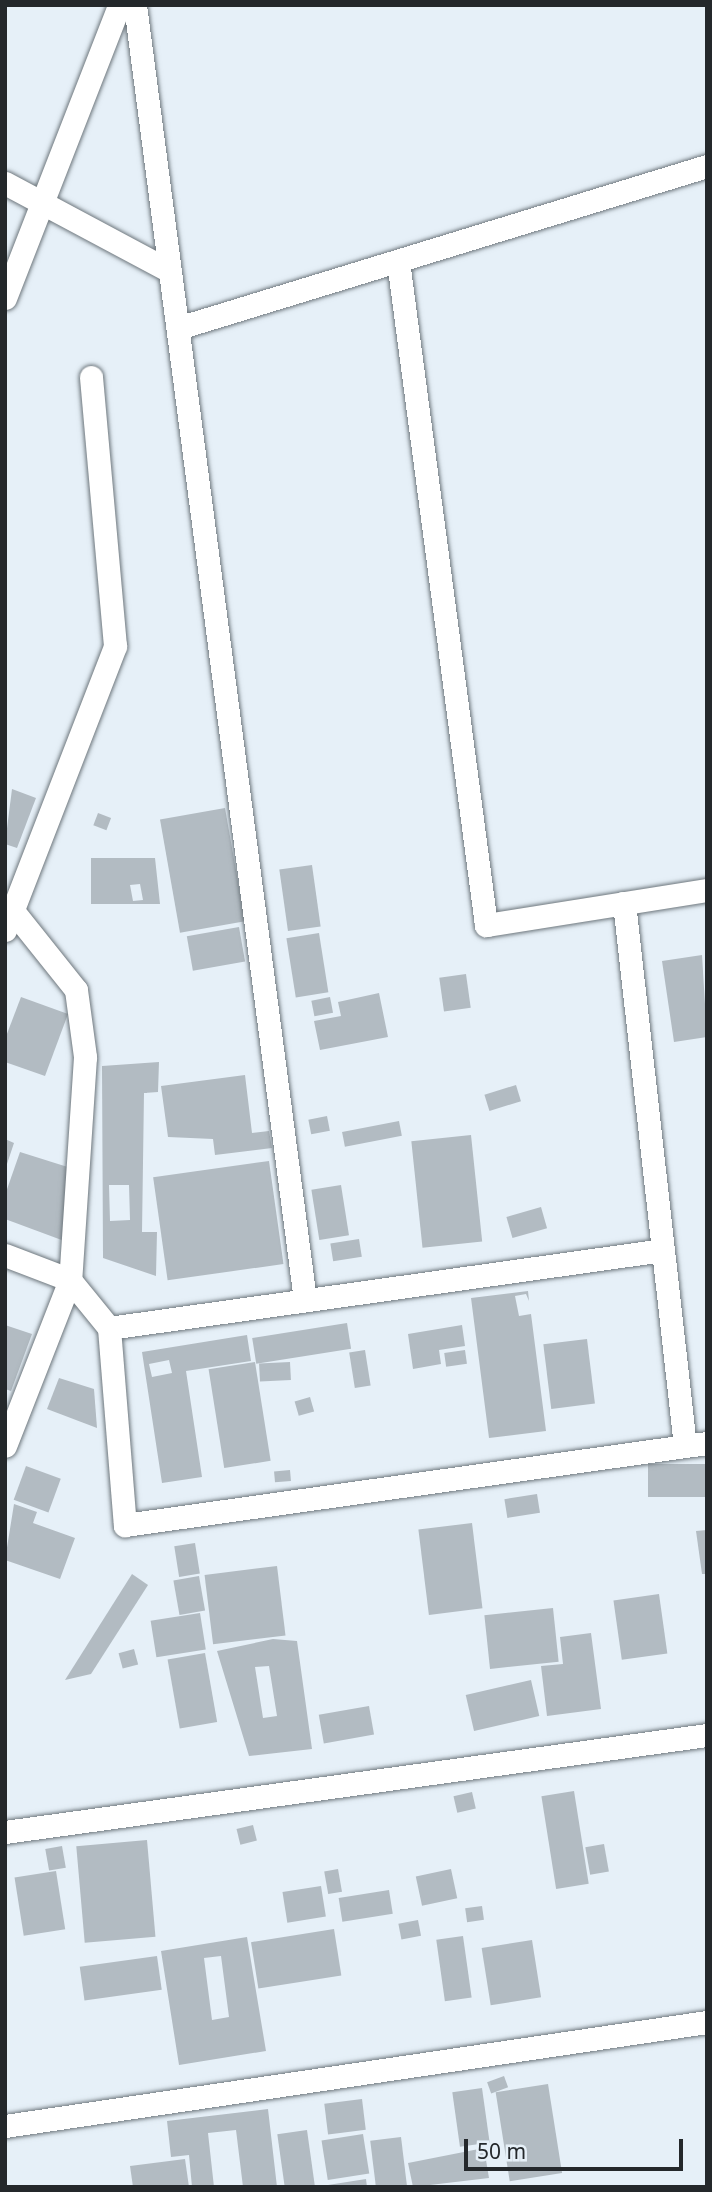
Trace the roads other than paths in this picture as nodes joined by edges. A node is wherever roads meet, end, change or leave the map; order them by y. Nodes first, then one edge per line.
1 (118, 5) edge
2 (135, 5) edge
3 (707, 166) edge
4 (5, 183) edge
5 (44, 198) junction
6 (398, 261) junction
7 (170, 271) junction
8 (5, 298) edge
9 (178, 328) junction
10 (91, 377) dead end
11 (707, 890) edge
12 (624, 903) junction
13 (9, 921) edge
14 (663, 1250) junction
15 (5, 1255) edge
16 (70, 1280) junction
17 (305, 1300) junction
18 (109, 1328) junction
19 (696, 1445) edge
20 (5, 1446) edge
21 (707, 1734) edge
22 (5, 1832) edge
23 (707, 2022) edge
24 (5, 2126) edge

1 - 5 street
2 - 7 street
3 - 6 street
4 - 5 street
5 - 7 street
5 - 8 street
6 - 9 street
6 - 12 street
7 - 9 street
9 - 17 street
10 - 13 street
11 - 12 street
12 - 14 street
13 - 16 street
14 - 17 street
14 - 19 street
15 - 16 street
16 - 18 street
16 - 20 street
17 - 18 street
18 - 19 street
21 - 22 street
23 - 24 street

